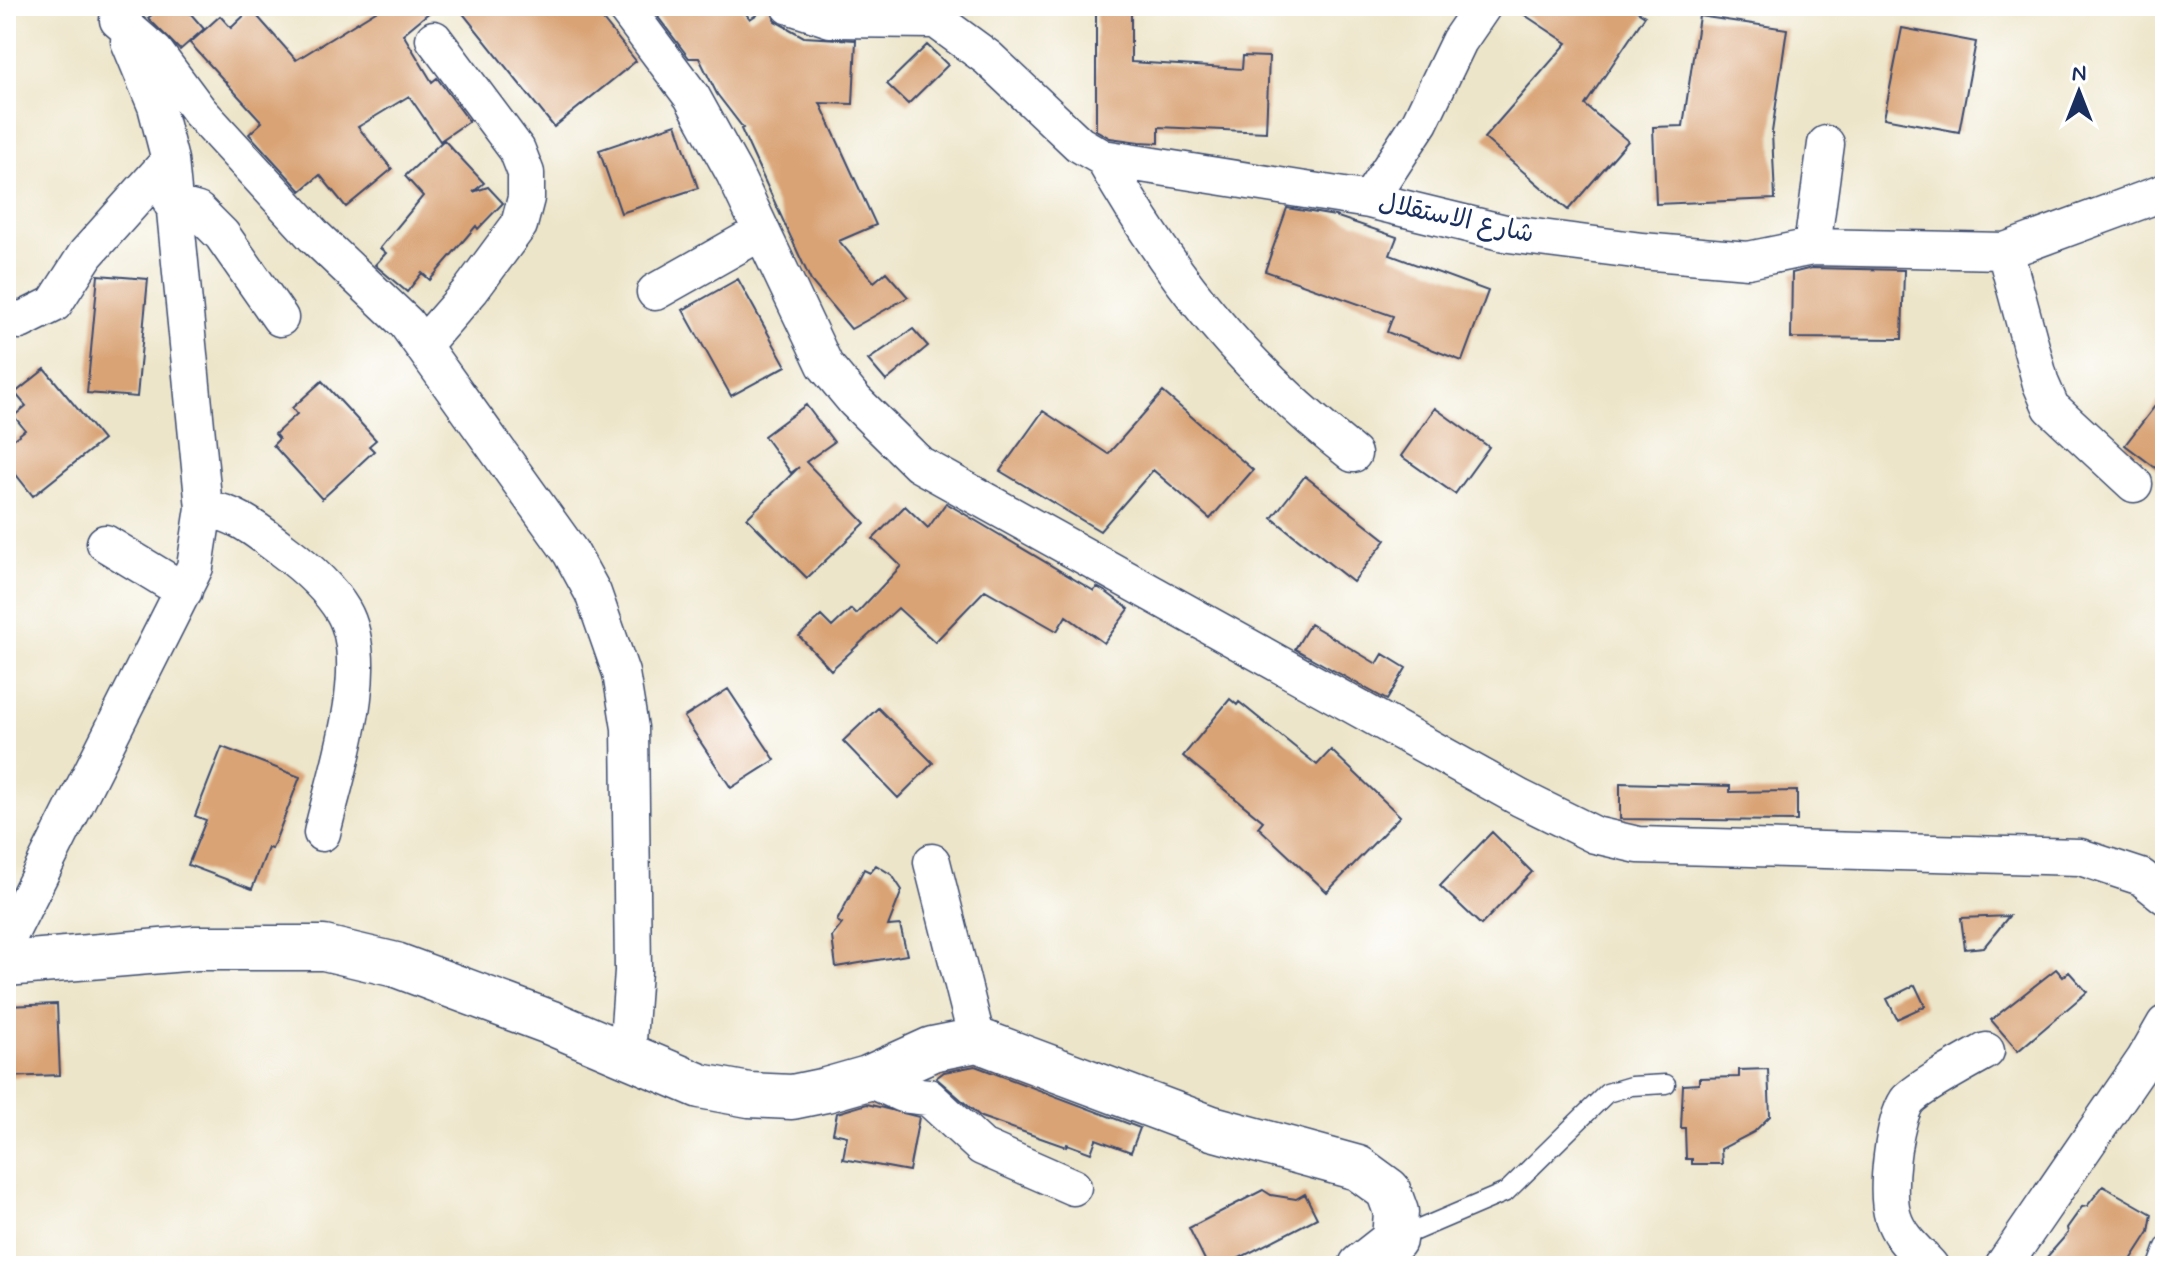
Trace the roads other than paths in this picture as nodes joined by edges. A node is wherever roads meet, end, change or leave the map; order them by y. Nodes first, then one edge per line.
1 (624, 6) edge
2 (790, 6) edge
3 (1483, 6) edge
4 (112, 13) edge
5 (434, 39) dead end
6 (1826, 144) dead end
7 (1103, 158) junction
8 (170, 160) junction
9 (2165, 192) edge
10 (1369, 200) junction
11 (172, 204) junction
12 (761, 232) junction
13 (1812, 247) junction
14 (2005, 251) junction
15 (655, 292) dead end
16 (6, 316) edge
17 (280, 318) dead end
18 (423, 345) junction
19 (1353, 454) dead end
20 (2134, 484) dead end
21 (204, 508) junction
22 (105, 543) dead end
23 (184, 591) junction
24 (322, 833) dead end
25 (932, 862) dead end
26 (2165, 896) edge
27 (6, 942) edge
28 (6, 964) edge
29 (2165, 1024) edge
30 (977, 1040) junction
31 (1986, 1051) dead end
32 (627, 1055) junction
33 (868, 1078) junction
34 (1666, 1084) dead end
35 (1073, 1187) dead end
36 (2165, 1247) edge
37 (1377, 1253) edge
38 (2017, 1257) edge
39 (1930, 1266) edge
40 (2158, 1266) edge

1 - 12 street
2 - 7 street, شارع الاستقلال
3 - 10 street
4 - 8 street
4 - 18 street
5 - 18 street
6 - 13 street
7 - 10 street, شارع الاستقلال
7 - 19 street
8 - 11 street
8 - 16 street
9 - 14 street, شارع الاستقلال
10 - 13 street, شارع الاستقلال
11 - 17 street
11 - 21 street
12 - 15 street
12 - 26 street
13 - 14 street, شارع الاستقلال
14 - 20 street
18 - 32 street
21 - 23 street
21 - 24 street
22 - 23 street
23 - 27 street
25 - 30 street
28 - 32 street
29 - 38 street
30 - 33 street
30 - 37 street
31 - 39 street
32 - 33 street
33 - 35 street
34 - 37 lane
36 - 40 lane

